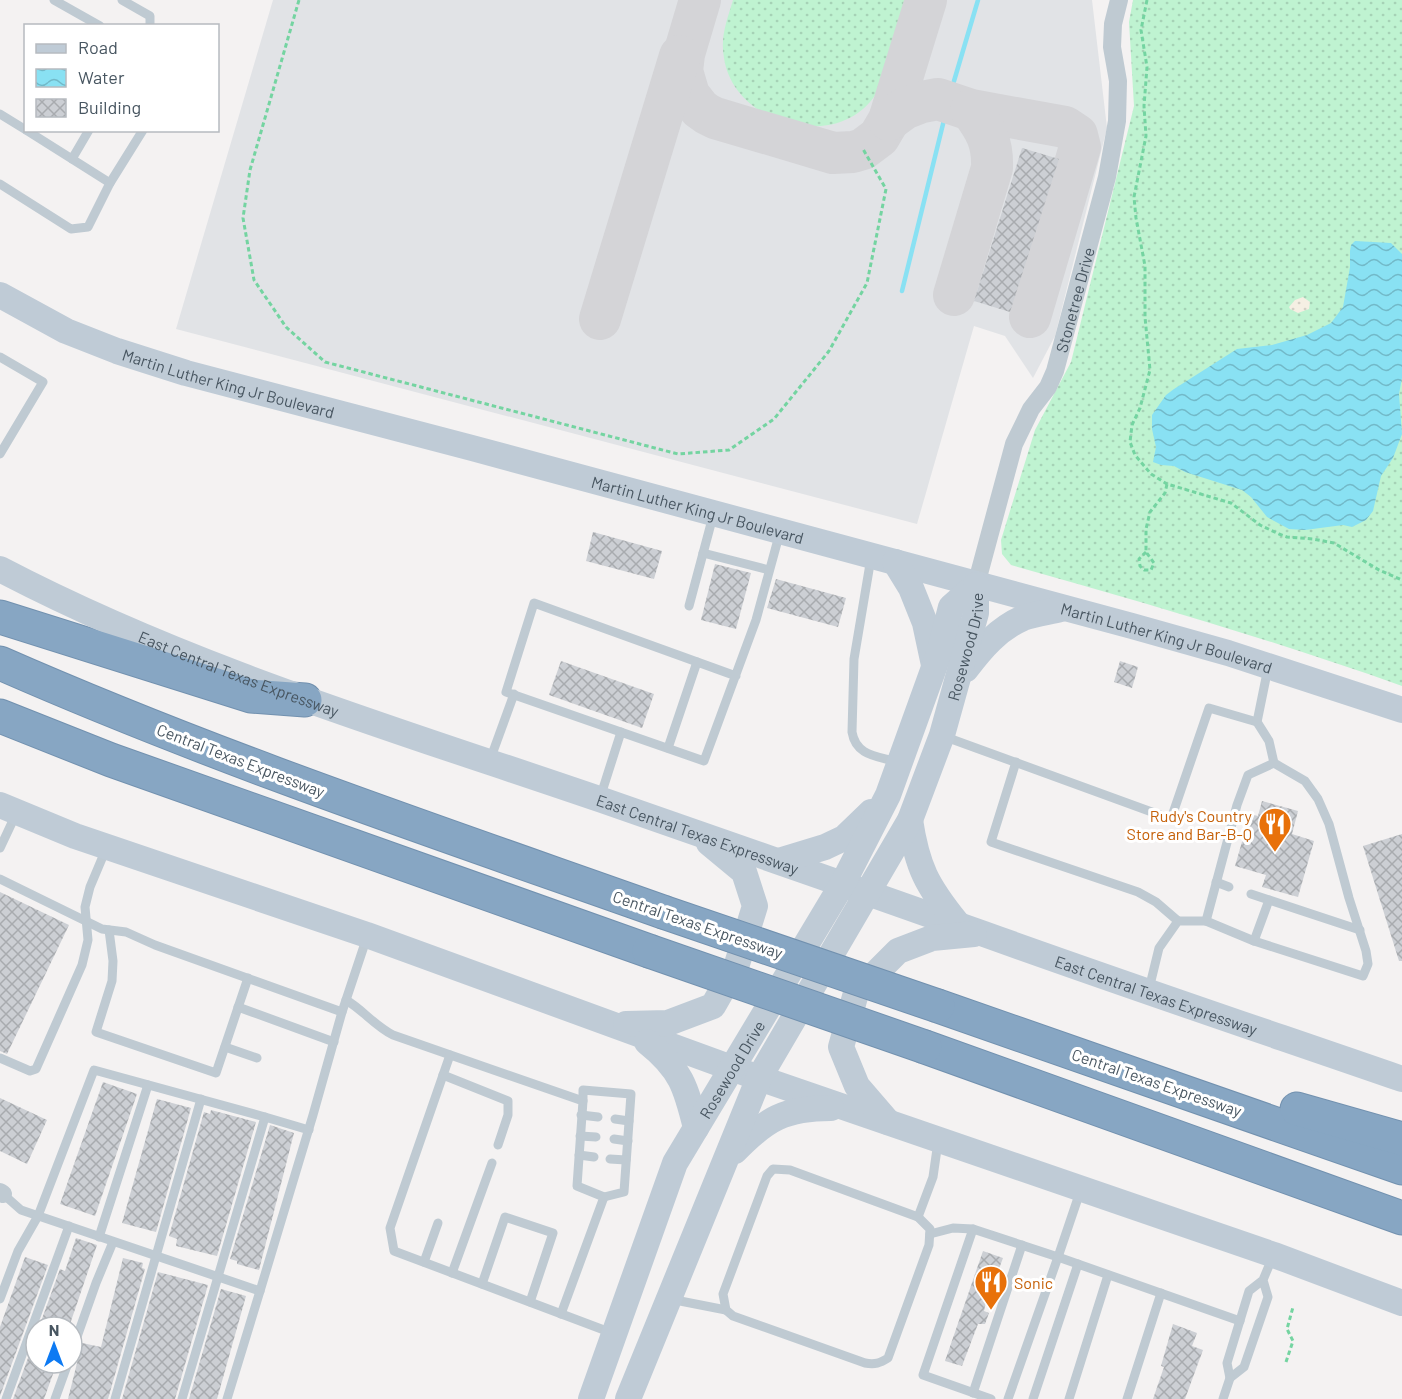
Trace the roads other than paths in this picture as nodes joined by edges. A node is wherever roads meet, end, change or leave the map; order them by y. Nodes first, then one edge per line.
1 (54, 0) edge
2 (122, 0) edge
3 (1119, 0) edge
4 (96, 24) edge
5 (150, 24) edge
6 (0, 114) edge
7 (24, 129) edge
8 (29, 132) edge
9 (88, 132) edge
10 (142, 132) edge
11 (72, 159) junction
12 (110, 183) junction
13 (0, 184) edge
14 (0, 295) edge
15 (0, 357) edge
16 (0, 454) edge
17 (714, 513) junction
18 (780, 531) junction
19 (703, 553) junction
20 (883, 559) junction
21 (0, 569) edge
22 (769, 570) junction
23 (976, 585) junction
24 (689, 606) dead end
25 (1065, 608) junction
26 (0, 617) edge
27 (698, 662) junction
28 (0, 663) edge
29 (934, 665) junction
30 (1269, 666) junction
31 (736, 676) junction
32 (957, 681) junction
33 (514, 694) junction
34 (305, 700) junction
35 (1402, 710) edge
36 (0, 716) edge
37 (1257, 722) junction
38 (621, 732) junction
39 (942, 735) junction
40 (668, 748) junction
41 (489, 762) junction
42 (1016, 762) junction
43 (901, 763) junction
44 (1274, 763) junction
45 (888, 795) junction
46 (600, 799) junction
47 (8, 808) edge
48 (910, 820) junction
49 (697, 833) junction
50 (106, 847) junction
51 (0, 848) edge
52 (779, 861) junction
53 (0, 879) edge
54 (1216, 882) junction
55 (843, 883) junction
56 (1229, 887) dead end
57 (868, 893) junction
58 (1251, 894) dead end
59 (1269, 900) junction
60 (85, 921) junction
61 (1178, 921) junction
62 (1206, 921) junction
63 (957, 924) junction
64 (109, 930) junction
65 (1360, 930) junction
66 (981, 933) junction
67 (367, 935) junction
68 (1254, 941) junction
69 (248, 978) junction
70 (1148, 991) junction
71 (346, 1000) junction
72 (238, 1007) junction
73 (342, 1011) junction
74 (624, 1029) junction
75 (334, 1042) junction
76 (225, 1047) junction
77 (450, 1055) junction
78 (0, 1058) edge
79 (257, 1058) dead end
80 (731, 1068) junction
81 (443, 1075) junction
82 (759, 1078) junction
83 (1402, 1079) edge
84 (148, 1085) junction
85 (1178, 1089) junction
86 (486, 1092) junction
87 (201, 1099) junction
88 (583, 1101) junction
89 (482, 1102) dead end
90 (846, 1108) junction
91 (582, 1116) junction
92 (266, 1117) junction
93 (598, 1117) dead end
94 (615, 1119) dead end
95 (629, 1121) junction
96 (889, 1123) junction
97 (696, 1128) junction
98 (309, 1130) junction
99 (580, 1136) junction
100 (596, 1137) dead end
101 (614, 1139) dead end
102 (1402, 1139) edge
103 (938, 1140) junction
104 (628, 1141) junction
105 (498, 1145) dead end
106 (579, 1155) junction
107 (594, 1157) dead end
108 (610, 1159) dead end
109 (626, 1160) junction
110 (726, 1160) junction
111 (492, 1163) dead end
112 (1402, 1168) edge
113 (1082, 1189) junction
114 (1, 1193) edge
115 (1340, 1196) junction
116 (604, 1197) junction
117 (38, 1216) junction
118 (918, 1217) junction
119 (1402, 1218) edge
120 (438, 1223) dead end
121 (69, 1226) junction
122 (973, 1229) junction
123 (930, 1234) junction
124 (1402, 1235) edge
125 (99, 1237) junction
126 (113, 1242) junction
127 (1022, 1245) junction
128 (1274, 1255) junction
129 (155, 1256) junction
130 (1058, 1257) junction
131 (424, 1262) junction
132 (1078, 1264) junction
133 (452, 1273) junction
134 (1108, 1275) junction
135 (218, 1278) junction
136 (1263, 1280) junction
137 (482, 1284) junction
138 (260, 1291) junction
139 (1161, 1293) junction
140 (0, 1299) edge
141 (669, 1299) junction
142 (530, 1302) junction
143 (1402, 1303) edge
144 (726, 1310) junction
145 (561, 1314) junction
146 (84, 1317) edge
147 (1240, 1321) junction
148 (615, 1333) junction
149 (64, 1375) edge
150 (1230, 1378) junction
151 (973, 1393) junction
152 (6, 1399) edge
153 (55, 1399) edge
154 (116, 1399) edge
155 (182, 1399) edge
156 (227, 1399) edge
157 (591, 1399) edge
158 (628, 1399) edge
159 (991, 1399) edge
160 (1008, 1399) edge
161 (1033, 1399) edge
162 (1069, 1399) edge
163 (1127, 1399) edge
164 (1223, 1399) edge

1 - 4 lane
2 - 5 lane
3 - 23 street, Stonetree Drive
6 - 7 lane
8 - 11 lane
9 - 11 lane
10 - 12 lane
11 - 12 lane
12 - 13 lane
14 - 17 main road, Martin Luther King Jr Boulevard
15 - 16 lane
17 - 18 main road, Martin Luther King Jr Boulevard
17 - 19 lane
18 - 20 main road, Martin Luther King Jr Boulevard
18 - 22 lane
19 - 22 lane
19 - 24 lane
20 - 23 main road, Martin Luther King Jr Boulevard
20 - 29 main road
20 - 43 lane
21 - 34 main road, East Central Texas Expressway
22 - 31 lane
23 - 25 main road, Martin Luther King Jr Boulevard
23 - 29 main road, Rosewood Drive
23 - 32 main road, Rosewood Drive
25 - 30 main road, Martin Luther King Jr Boulevard
25 - 32 main road
26 - 34 highway
27 - 31 lane
27 - 33 lane
27 - 40 lane
28 - 85 highway, Central Texas Expressway, bridge
29 - 43 main road, Rosewood Drive
30 - 35 main road, Martin Luther King Jr Boulevard
30 - 37 lane
31 - 40 lane
32 - 39 main road, Rosewood Drive
33 - 38 lane
33 - 41 lane
34 - 41 main road, East Central Texas Expressway
36 - 115 highway, bridge
37 - 42 lane
37 - 44 lane
38 - 40 lane
38 - 46 lane
39 - 42 lane
39 - 48 main road, Rosewood Drive
41 - 46 main road, East Central Texas Expressway
42 - 61 lane
43 - 45 main road, Rosewood Drive
44 - 54 lane
44 - 65 lane
45 - 52 main road
45 - 55 main road, Rosewood Drive
46 - 49 main road, East Central Texas Expressway
47 - 50 main road
47 - 51 lane
48 - 57 main road, Rosewood Drive
48 - 63 main road
49 - 52 main road, East Central Texas Expressway
49 - 74 main road
50 - 60 lane
50 - 67 main road
52 - 55 main road, East Central Texas Expressway
53 - 60 lane
54 - 56 lane
54 - 62 lane
55 - 57 main road, East Central Texas Expressway
55 - 80 main road, Rosewood Drive
57 - 63 main road, East Central Texas Expressway
57 - 82 main road, Rosewood Drive
58 - 59 lane
59 - 65 lane
59 - 68 lane
60 - 64 lane
60 - 78 lane
61 - 62 lane
61 - 70 lane
62 - 68 lane
63 - 66 main road, East Central Texas Expressway
64 - 69 lane
64 - 76 lane
65 - 68 lane
66 - 70 main road, East Central Texas Expressway
66 - 96 main road
67 - 71 lane
67 - 74 main road
69 - 72 lane
69 - 73 lane
70 - 83 main road, East Central Texas Expressway
71 - 73 lane
71 - 77 lane
72 - 75 lane
72 - 76 lane
73 - 75 lane
74 - 80 main road
74 - 97 main road
75 - 98 lane
76 - 79 lane
77 - 81 lane
77 - 88 lane
80 - 82 main road
80 - 97 main road, Rosewood Drive
81 - 86 lane
81 - 131 lane
82 - 90 main road
82 - 110 main road, Rosewood Drive
84 - 87 lane
84 - 117 lane
84 - 125 lane
85 - 102 highway
85 - 112 highway, Central Texas Expressway
86 - 89 lane
86 - 105 lane
87 - 92 lane
87 - 129 lane
88 - 91 lane
88 - 95 lane
90 - 96 main road
90 - 110 main road
91 - 93 lane
91 - 99 lane
92 - 98 lane
92 - 135 lane
94 - 95 lane
95 - 104 lane
96 - 103 main road
97 - 148 main road, Rosewood Drive
98 - 138 lane
99 - 100 lane
99 - 106 lane
101 - 104 lane
103 - 113 main road
103 - 118 lane
104 - 109 lane
106 - 107 lane
106 - 116 lane
108 - 109 lane
109 - 116 lane
110 - 141 main road, Rosewood Drive
111 - 133 lane
113 - 128 main road
113 - 130 lane
114 - 117 lane
115 - 119 highway
115 - 124 highway
116 - 145 lane
117 - 121 lane
117 - 140 lane
118 - 123 lane
118 - 144 lane
120 - 131 lane
121 - 125 lane
121 - 152 lane
122 - 123 lane
122 - 127 lane
122 - 151 lane
123 - 144 lane
125 - 126 lane
126 - 129 lane
126 - 146 lane
127 - 130 lane
127 - 151 lane
128 - 136 lane
128 - 143 main road
129 - 135 lane
129 - 154 lane
130 - 132 lane
130 - 160 lane
131 - 133 lane
132 - 134 lane
132 - 161 lane
133 - 137 lane
134 - 139 lane
134 - 162 lane
135 - 138 lane
135 - 155 lane
136 - 147 lane
136 - 150 lane
137 - 142 lane
137 - 142 lane
138 - 156 lane
139 - 147 lane
139 - 163 lane
141 - 144 lane
141 - 158 main road, Rosewood Drive
142 - 145 lane
145 - 148 lane
147 - 150 lane
148 - 157 main road, Rosewood Drive
149 - 153 lane
150 - 164 lane
151 - 159 lane

